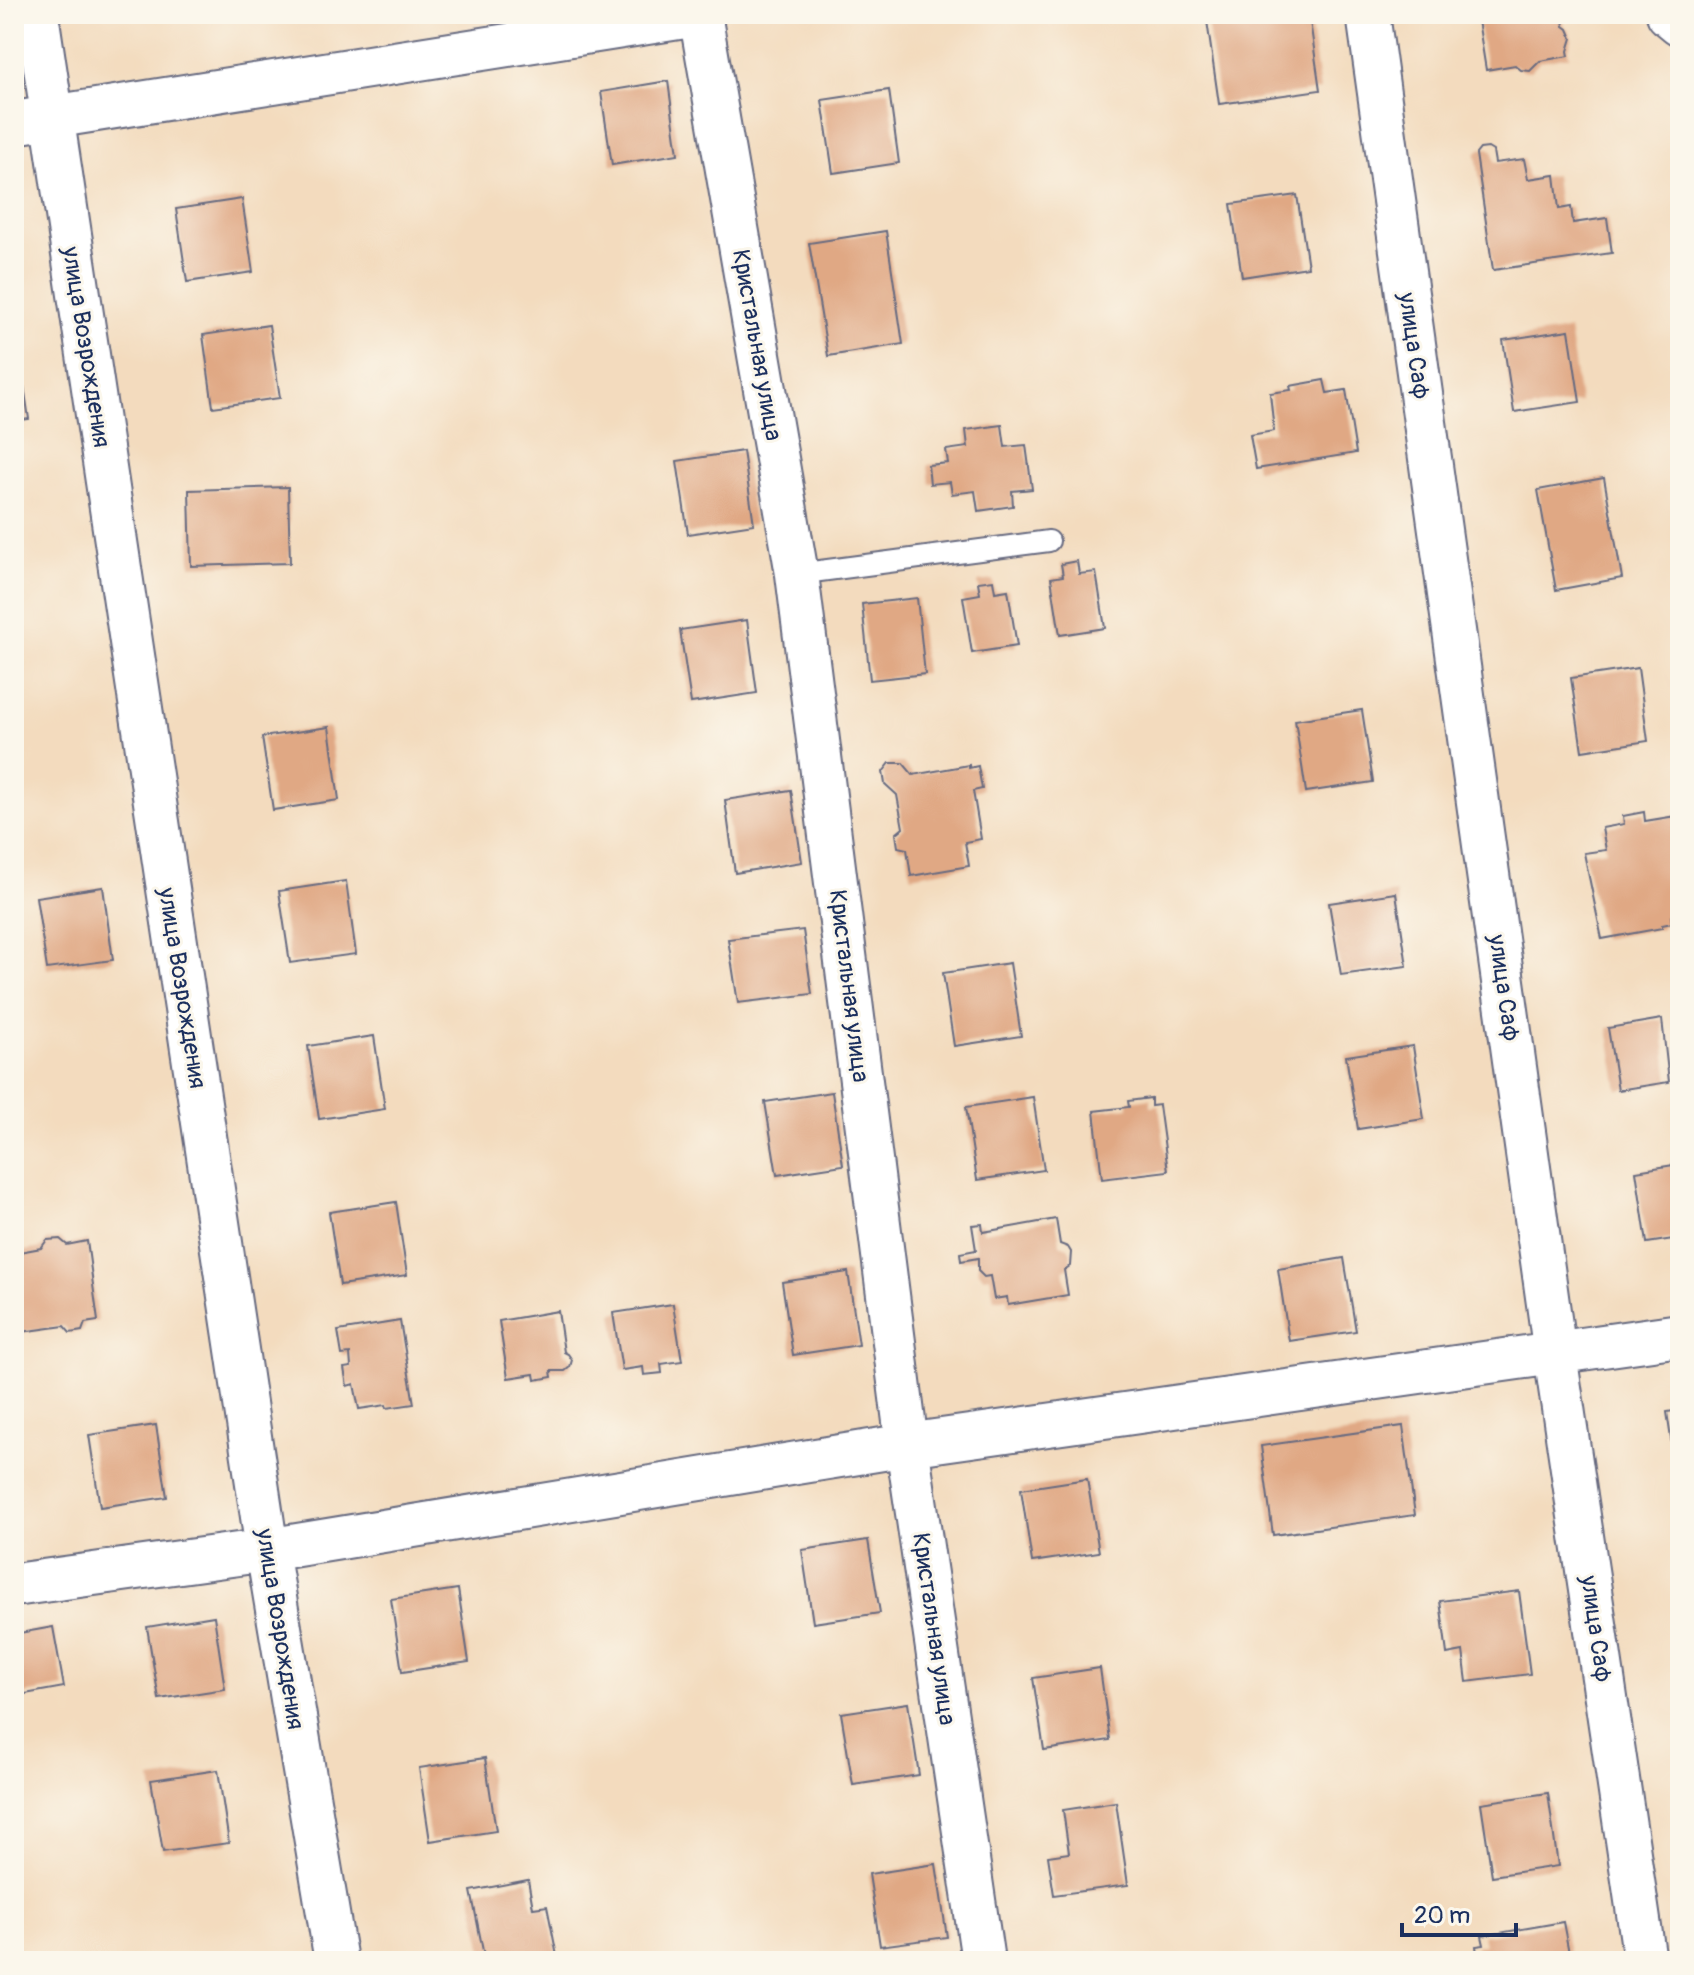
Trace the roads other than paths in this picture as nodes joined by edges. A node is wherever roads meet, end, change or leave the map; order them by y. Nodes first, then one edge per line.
1 (37, 14) edge
2 (701, 14) edge
3 (1368, 14) edge
4 (1669, 14) edge
5 (1680, 23) edge
6 (33, 120) edge
7 (1049, 541) dead end
8 (797, 574) junction
9 (1680, 1335) edge
10 (1555, 1354) junction
11 (907, 1445) junction
12 (267, 1550) junction
13 (14, 1585) edge
14 (336, 1961) edge
15 (983, 1961) edge
16 (1645, 1961) edge

1 - 6 street, улица Возрождения
2 - 6 street
2 - 8 street, Кристальная улица
3 - 10 street, улица Саф
4 - 5 street
6 - 12 street, улица Возрождения
7 - 8 lane
8 - 11 street, Кристальная улица
9 - 10 street
10 - 11 street
10 - 16 street, улица Саф
11 - 12 street
11 - 15 street, Кристальная улица
12 - 13 street
12 - 14 street, улица Возрождения

